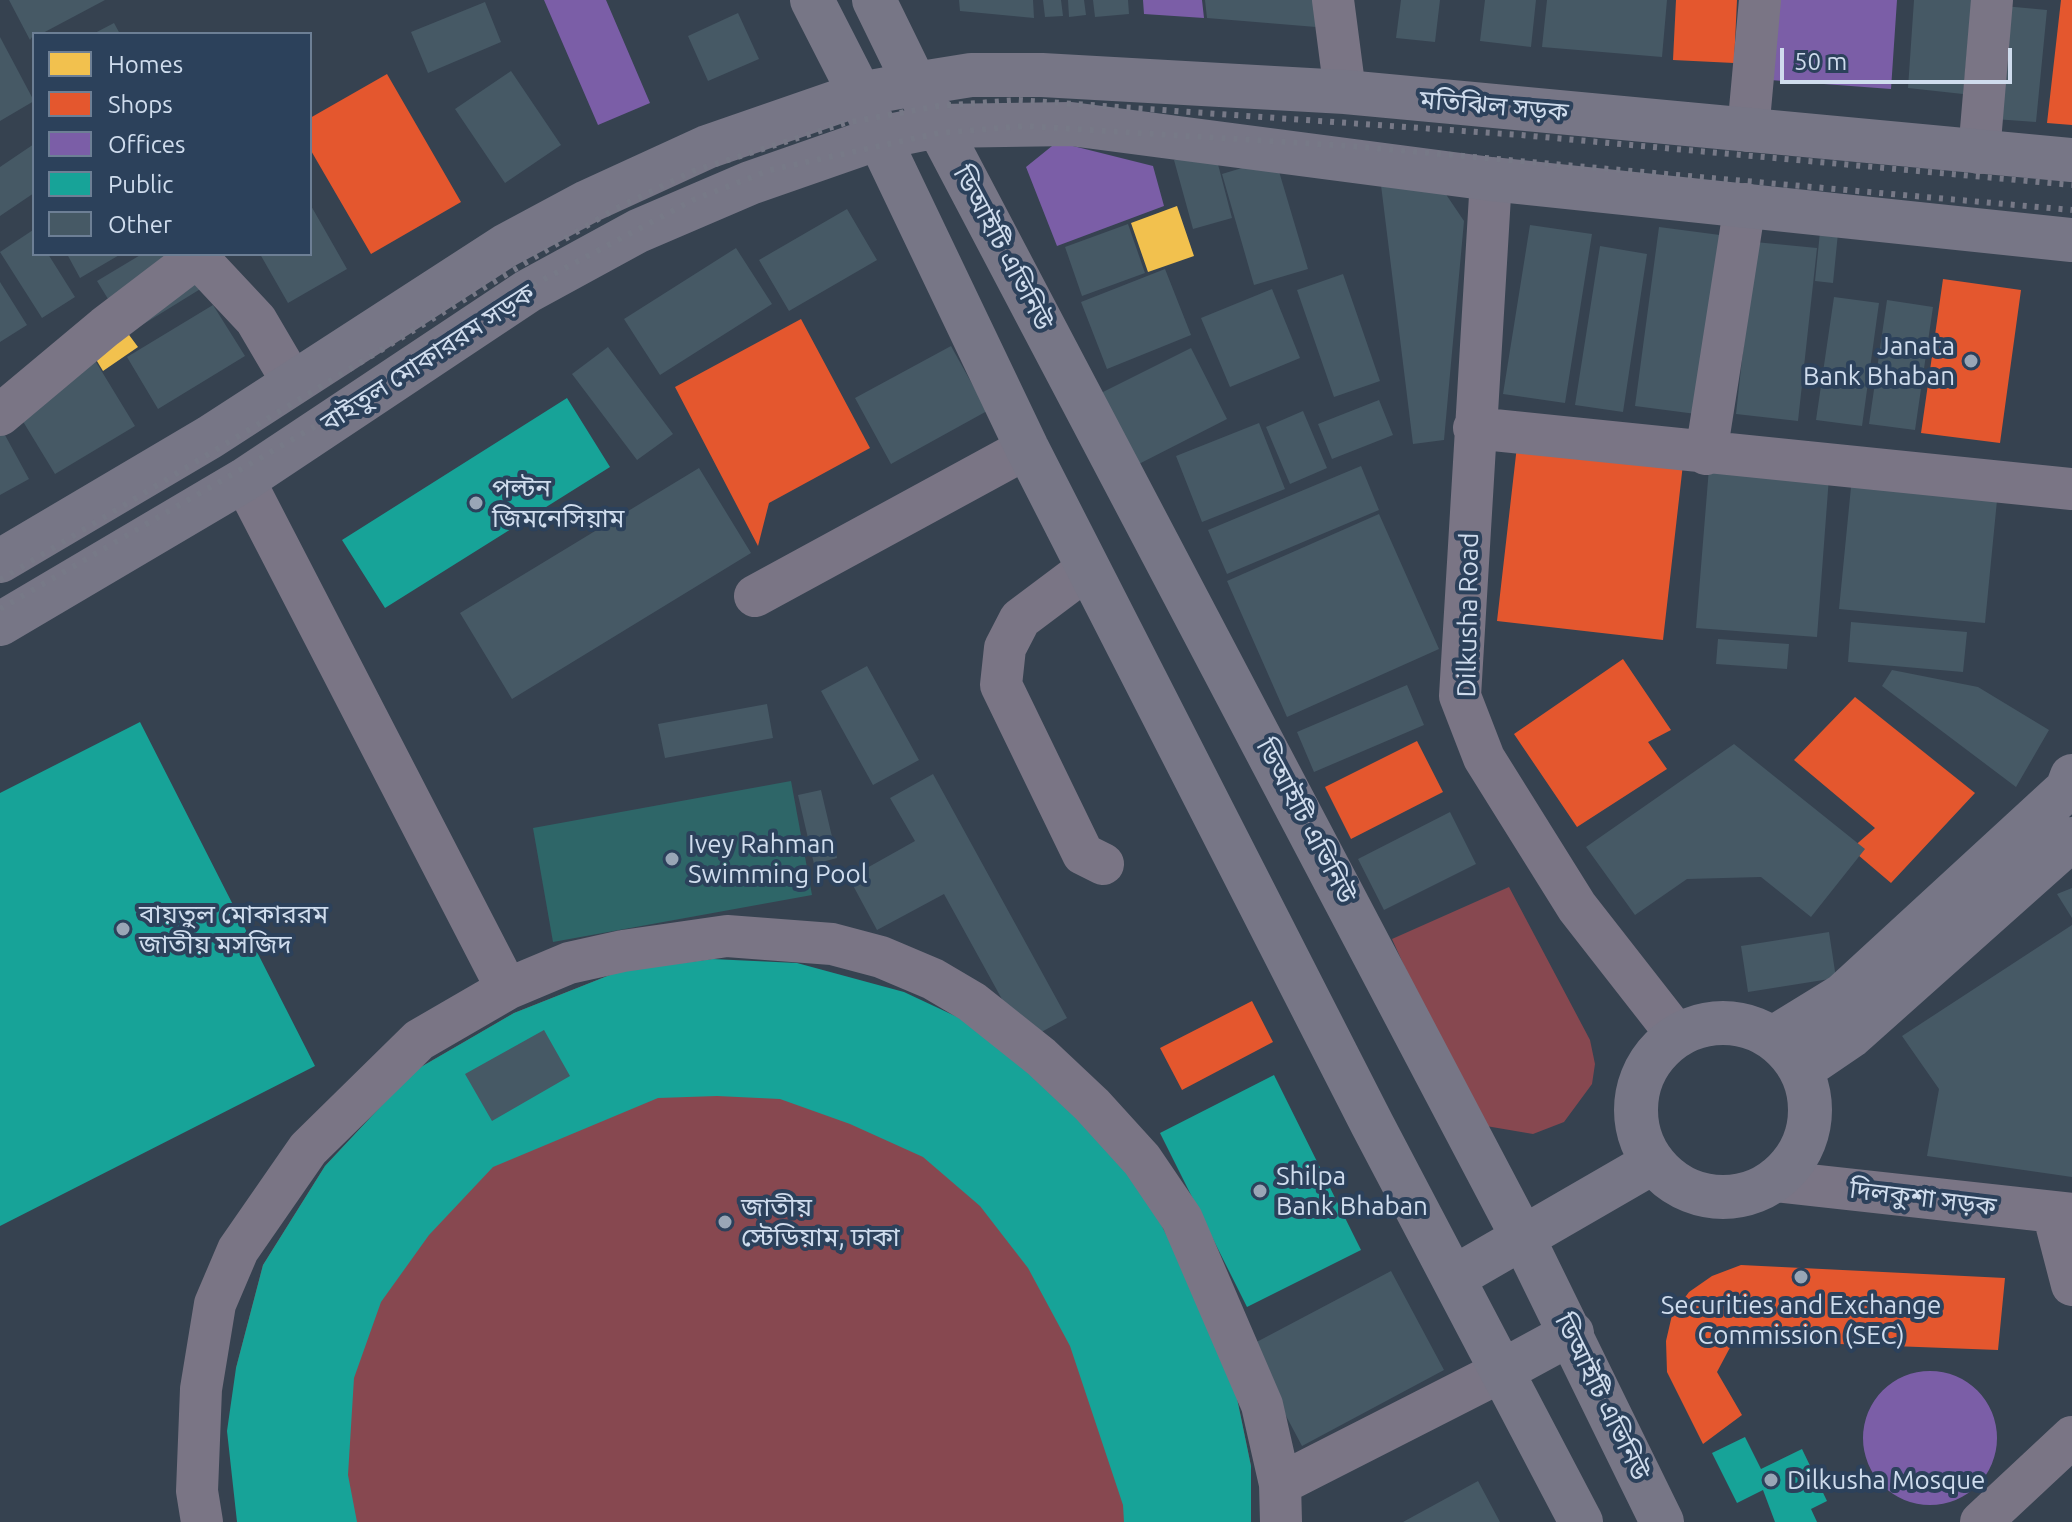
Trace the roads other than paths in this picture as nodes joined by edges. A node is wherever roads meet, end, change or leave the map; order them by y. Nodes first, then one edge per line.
1 (812, 0) edge
2 (874, 0) edge
3 (1333, 0) edge
4 (1760, 0) edge
5 (1992, 0) edge
6 (915, 84) junction
7 (1345, 92) junction
8 (860, 94) junction
9 (938, 126) junction
10 (1748, 131) junction
11 (879, 138) junction
12 (1979, 153) junction
13 (2072, 160) edge
14 (1491, 179) junction
15 (1745, 204) junction
16 (2072, 240) edge
17 (293, 383) junction
18 (0, 415) edge
19 (1474, 428) junction
20 (1027, 448) junction
21 (1706, 454) junction
22 (244, 480) junction
23 (2072, 489) edge
24 (0, 561) edge
25 (1088, 568) junction
26 (755, 596) dead end
27 (0, 624) edge
28 (2070, 785) edge
29 (2072, 839) edge
30 (1103, 864) dead end
31 (507, 989) junction
32 (1677, 1035) junction
33 (1773, 1038) junction
34 (1801, 1070) junction
35 (1652, 1163) junction
36 (1774, 1181) junction
37 (2062, 1213) edge
38 (1524, 1240) junction
39 (1453, 1278) junction
40 (2072, 1285) edge
41 (1572, 1333) junction
42 (1502, 1371) junction
43 (2072, 1437) edge
44 (1280, 1503) edge
45 (202, 1522) edge
46 (1581, 1522) edge
47 (1662, 1522) edge
48 (1981, 1522) edge

1 - 8 main road
2 - 6 main road, ডিআইটি এভিনিউ
3 - 7 street
4 - 10 street
5 - 12 street
6 - 7 main road, মতিঝিল সড়ক
6 - 8 main road, বাইতুল মোকাররম সড়ক
6 - 9 main road, ডিআইটি এভিনিউ
7 - 10 main road, মতিঝিল সড়ক
8 - 11 main road
8 - 17 main road, বাইতুল মোকাররম সড়ক
9 - 11 main road, বাইতুল মোকাররম সড়ক
9 - 14 main road
9 - 38 main road, ডিআইটি এভিনিউ
10 - 12 main road, মতিঝিল সড়ক
11 - 20 main road
11 - 22 main road, বাইতুল মোকাররম সড়ক
12 - 13 main road, মতিঝিল সড়ক
14 - 15 main road
14 - 19 street, Dilkusha Road
15 - 16 main road
15 - 21 street
17 - 18 street
17 - 24 main road, বাইতুল মোকাররম সড়ক
19 - 21 street
19 - 32 street, Dilkusha Road
20 - 25 main road
20 - 26 street
21 - 23 street
22 - 27 main road, বাইতুল মোকাররম সড়ক
22 - 31 street
25 - 30 street
25 - 39 main road
28 - 33 main road
29 - 34 main road
31 - 44 street
31 - 45 street
32 - 33 main road
32 - 35 main road
33 - 34 main road
34 - 36 main road
35 - 36 main road
35 - 38 main road
36 - 37 street, দিলকুশা সড়ক
37 - 40 street
38 - 39 main road
38 - 41 main road, ডিআইটি এভিনিউ
39 - 42 main road
41 - 42 main road
41 - 47 main road, ডিআইটি এভিনিউ
42 - 44 street
42 - 46 main road
43 - 48 street

